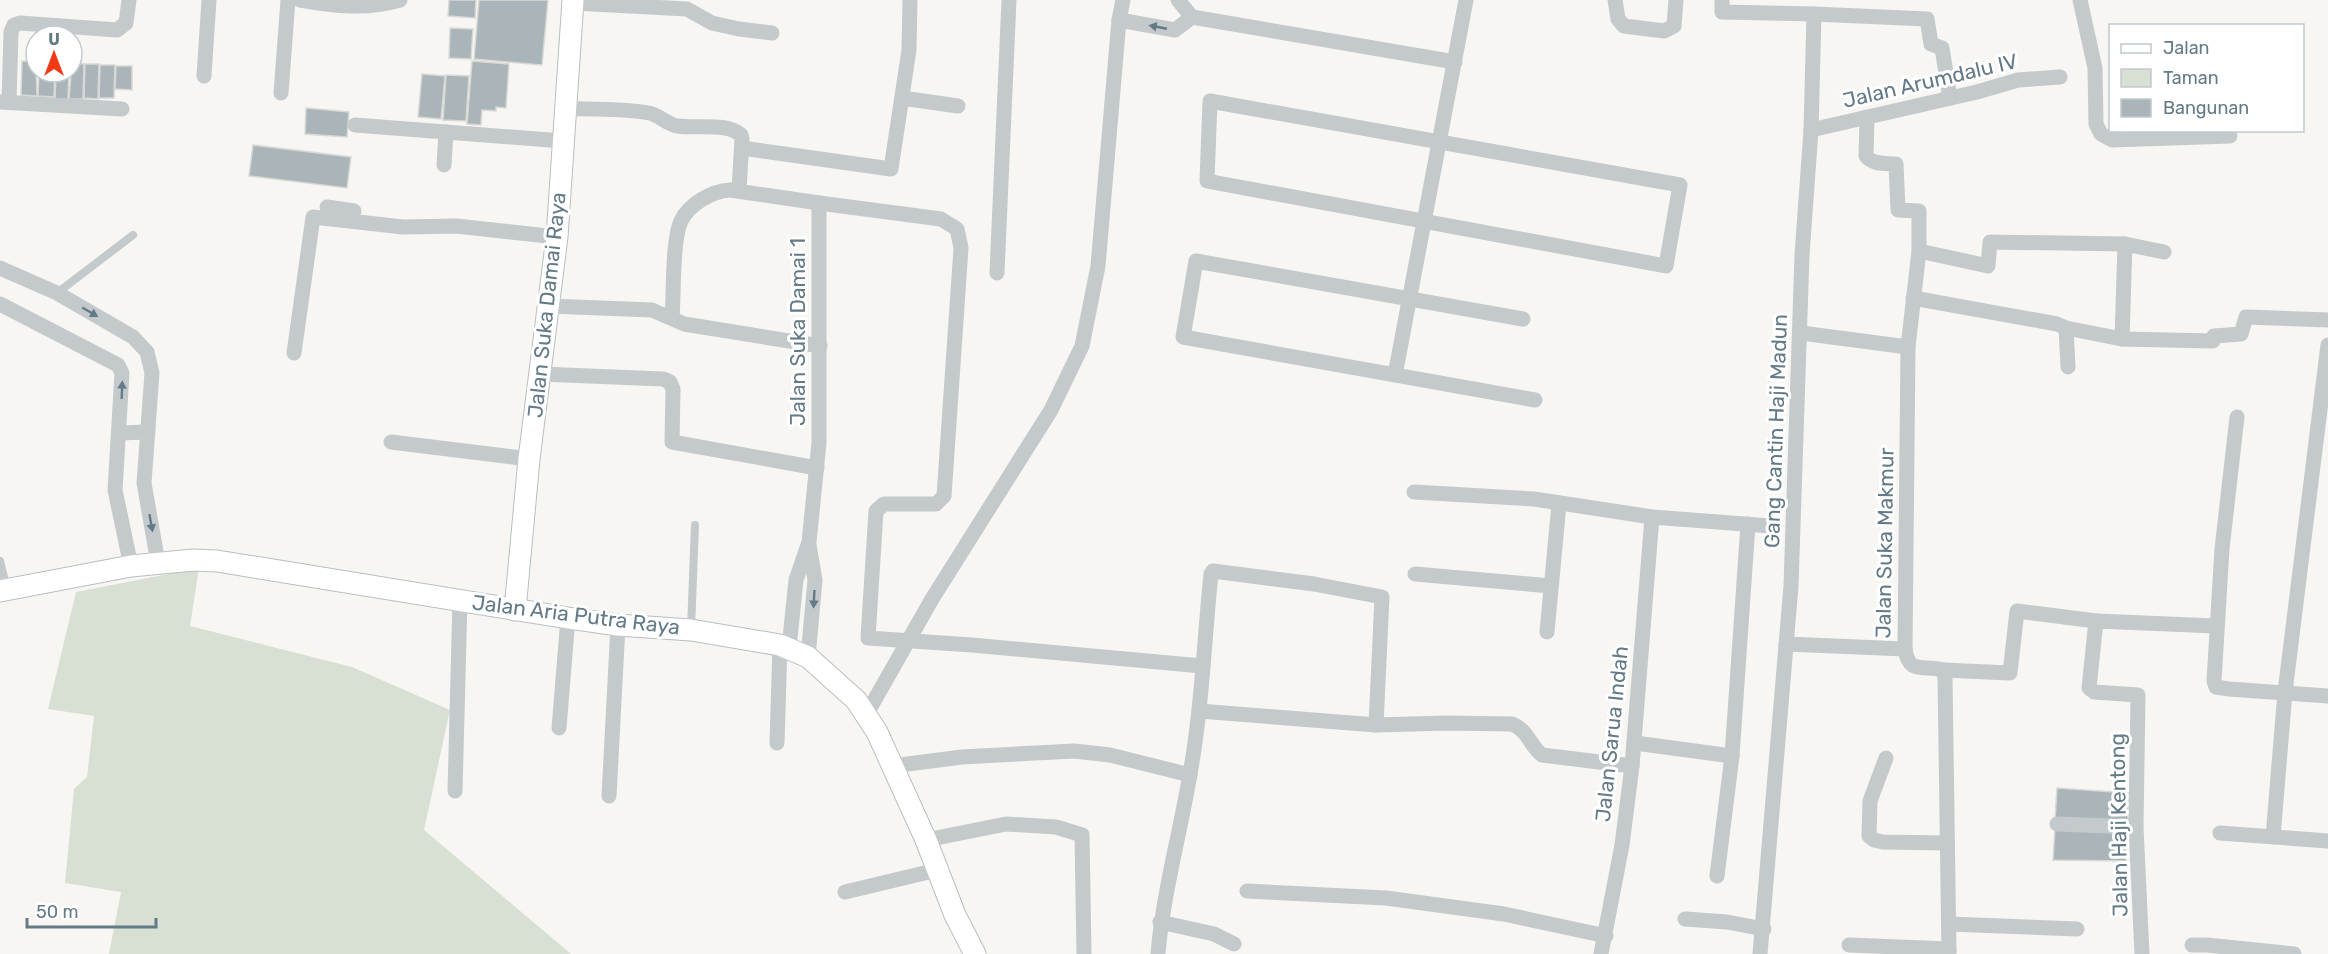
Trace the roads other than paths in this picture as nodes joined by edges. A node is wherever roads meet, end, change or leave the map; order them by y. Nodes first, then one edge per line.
1 (129, 0) edge
2 (209, 0) edge
3 (288, 0) edge
4 (300, 0) edge
5 (400, 0) edge
6 (910, 0) edge
7 (1009, 0) edge
8 (1123, 0) edge
9 (1178, 0) edge
10 (1466, 0) edge
11 (1615, 0) edge
12 (1676, 0) edge
13 (1722, 0) edge
14 (2080, 0) edge
15 (573, 2) edge
16 (689, 5) edge
17 (1814, 14) junction
18 (1192, 17) junction
19 (1119, 20) junction
20 (772, 33) dead end
21 (1455, 62) junction
22 (2095, 68) junction
23 (2109, 68) edge
24 (204, 76) dead end
25 (2060, 77) dead end
26 (281, 93) dead end
27 (902, 98) junction
28 (1950, 98) junction
29 (4, 102) edge
30 (958, 106) dead end
31 (566, 108) junction
32 (122, 109) dead end
33 (1867, 117) junction
34 (355, 125) dead end
35 (1811, 130) junction
36 (446, 132) junction
37 (2230, 136) dead end
38 (563, 141) junction
39 (1440, 142) junction
40 (742, 148) junction
41 (444, 165) dead end
42 (739, 190) junction
43 (819, 202) junction
44 (327, 207) dead end
45 (1425, 221) junction
46 (557, 233) junction
47 (133, 235) dead end
48 (2125, 244) junction
49 (1919, 250) junction
50 (2164, 252) dead end
51 (0, 268) edge
52 (997, 273) dead end
53 (57, 293) junction
54 (1913, 298) junction
55 (1410, 299) junction
56 (0, 304) edge
57 (549, 306) junction
58 (672, 318) junction
59 (1523, 319) dead end
60 (2328, 320) edge
61 (2066, 328) junction
62 (1801, 333) junction
63 (2122, 339) junction
64 (2328, 345) edge
65 (820, 346) junction
66 (1908, 347) junction
67 (294, 353) dead end
68 (2068, 368) dead end
69 (541, 374) junction
70 (1395, 375) junction
71 (1535, 400) dead end
72 (2237, 417) dead end
73 (148, 432) junction
74 (119, 433) junction
75 (391, 442) dead end
76 (529, 459) junction
77 (817, 468) junction
78 (1414, 492) dead end
79 (1559, 504) junction
80 (1652, 517) junction
81 (1748, 524) junction
82 (695, 525) dead end
83 (1772, 526) dead end
84 (0, 561) edge
85 (158, 563) junction
86 (131, 567) junction
87 (1415, 574) dead end
88 (1551, 586) junction
89 (4, 591) edge
90 (460, 600) junction
91 (515, 610) junction
92 (568, 618) junction
93 (2096, 621) junction
94 (618, 624) junction
95 (2216, 626) junction
96 (691, 630) junction
97 (1547, 632) dead end
98 (909, 641) junction
99 (1786, 644) junction
100 (1905, 649) junction
101 (792, 650) junction
102 (1202, 666) junction
103 (1943, 670) junction
104 (2285, 692) junction
105 (2328, 696) edge
106 (1199, 711) junction
107 (866, 715) junction
108 (1376, 725) junction
109 (559, 728) dead end
110 (777, 743) dead end
111 (1635, 743) junction
112 (1732, 756) junction
113 (1886, 758) dead end
114 (892, 766) junction
115 (1632, 766) junction
116 (1190, 775) junction
117 (455, 791) dead end
118 (609, 796) dead end
119 (2057, 824) dead end
120 (2136, 827) junction
121 (2220, 833) dead end
122 (2274, 837) junction
123 (926, 840) junction
124 (2328, 841) edge
125 (1947, 843) junction
126 (937, 870) junction
127 (1717, 876) dead end
128 (1246, 891) dead end
129 (845, 892) dead end
130 (1685, 919) dead end
131 (1160, 922) junction
132 (1949, 924) junction
133 (1764, 929) junction
134 (2077, 929) dead end
135 (1606, 936) junction
136 (1234, 944) dead end
137 (1849, 945) dead end
138 (2192, 945) dead end
139 (1949, 952) edge
140 (975, 954) edge
141 (1084, 954) edge
142 (1158, 954) edge
143 (1602, 954) edge
144 (1761, 954) edge
145 (2142, 954) edge
146 (2294, 954) edge

1 - 29 street
2 - 24 street
3 - 26 street
4 - 5 street
6 - 27 street
7 - 52 street
8 - 19 street
9 - 18 street
10 - 21 street
11 - 12 street
13 - 17 street
14 - 22 street
15 - 16 street
15 - 31 main road, Jalan Suka Damai Raya
16 - 20 street
17 - 28 street
17 - 35 street, Gang Cantin Haji Madun
18 -> 19 street
18 - 21 street
19 - 98 street
21 - 39 street
22 - 23 street
22 - 37 street
25 - 28 street, Jalan Arumdalu IV
27 - 30 street
27 - 40 street
28 - 33 street, Jalan Arumdalu IV
29 - 32 street
31 - 38 main road, Jalan Suka Damai Raya
31 - 40 street
33 - 35 street, Jalan Arumdalu IV
33 - 49 street, Jalan Suka Makmur
34 - 36 street
35 - 62 street, Gang Cantin Haji Madun
36 - 38 street
36 - 41 street
38 - 46 main road, Jalan Suka Damai Raya
39 - 45 street
39 - 45 street
39 - 45 street
40 - 42 street
42 - 43 street
42 - 58 street
43 - 65 street, Jalan Suka Damai 1
43 - 98 street
44 - 46 street
45 - 55 street
46 - 57 main road, Jalan Suka Damai Raya
46 - 67 street
47 - 53 lane
48 - 49 street
48 - 50 street
48 - 63 street
49 - 54 street, Jalan Suka Makmur
51 - 53 street
53 -> 73 street
54 - 61 street
54 - 66 street, Jalan Suka Makmur
55 - 59 street
55 - 70 street
55 - 70 street
74 -> 56 street
57 - 58 street
57 - 69 main road, Jalan Suka Damai Raya
58 - 65 street
60 - 63 street
61 - 63 street
61 - 68 street
62 - 66 street
62 - 99 street, Gang Cantin Haji Madun
64 - 104 street
65 - 77 street, Jalan Suka Damai 1
66 - 100 street, Jalan Suka Makmur
69 - 76 main road, Jalan Suka Damai Raya
69 - 77 street
70 - 71 street
72 - 95 street
73 - 74 street
73 -> 85 street
74 - 86 street
75 - 76 street
76 - 91 main road, Jalan Suka Damai Raya
77 - 101 street, Jalan Suka Damai 1
78 - 79 street
79 - 80 street
79 - 88 street
80 - 81 street
80 - 111 street, Jalan Sarua Indah
81 - 83 street
81 - 112 street
82 - 96 lane
84 - 89 lane
85 - 86 main road, Jalan Aria Putra Raya
85 - 90 main road, Jalan Aria Putra Raya
86 - 89 main road, Jalan Aria Putra Raya
87 - 88 street
88 - 97 street
90 - 91 main road, Jalan Aria Putra Raya
90 - 117 street
91 - 92 main road, Jalan Aria Putra Raya
92 - 94 main road, Jalan Aria Putra Raya
92 - 109 street
93 - 95 street
93 - 103 street
93 - 120 street, Jalan Haji Kentong
94 - 96 main road, Jalan Aria Putra Raya
94 - 118 street
95 - 104 street
96 - 101 main road, Jalan Aria Putra Raya
98 - 102 street
98 - 107 street
99 - 100 street
99 - 133 street, Gang Cantin Haji Madun
100 - 103 street, Jalan Suka Makmur
101 - 107 main road
101 - 110 street, Jalan Suka Damai 1
102 - 106 street
102 - 108 street
103 - 125 street
104 - 105 street
104 - 122 street
106 - 108 street
106 - 116 street
107 - 114 main road
108 - 115 street
111 - 112 street
111 - 115 street, Jalan Sarua Indah
112 - 127 street
113 - 125 street
114 - 116 street
114 - 123 main road
115 - 135 street, Jalan Sarua Indah
116 - 131 street
119 - 120 street
120 - 145 street, Jalan Haji Kentong
121 - 122 street
122 - 124 street
123 - 126 main road
123 - 141 street
125 - 132 street
126 - 129 street
126 - 140 main road
128 - 135 street
130 - 133 street
131 - 136 street
131 - 142 street
132 - 134 street
132 - 139 street
133 - 144 street, Gang Cantin Haji Madun
135 - 143 street, Jalan Sarua Indah
137 - 139 street
138 - 146 street

